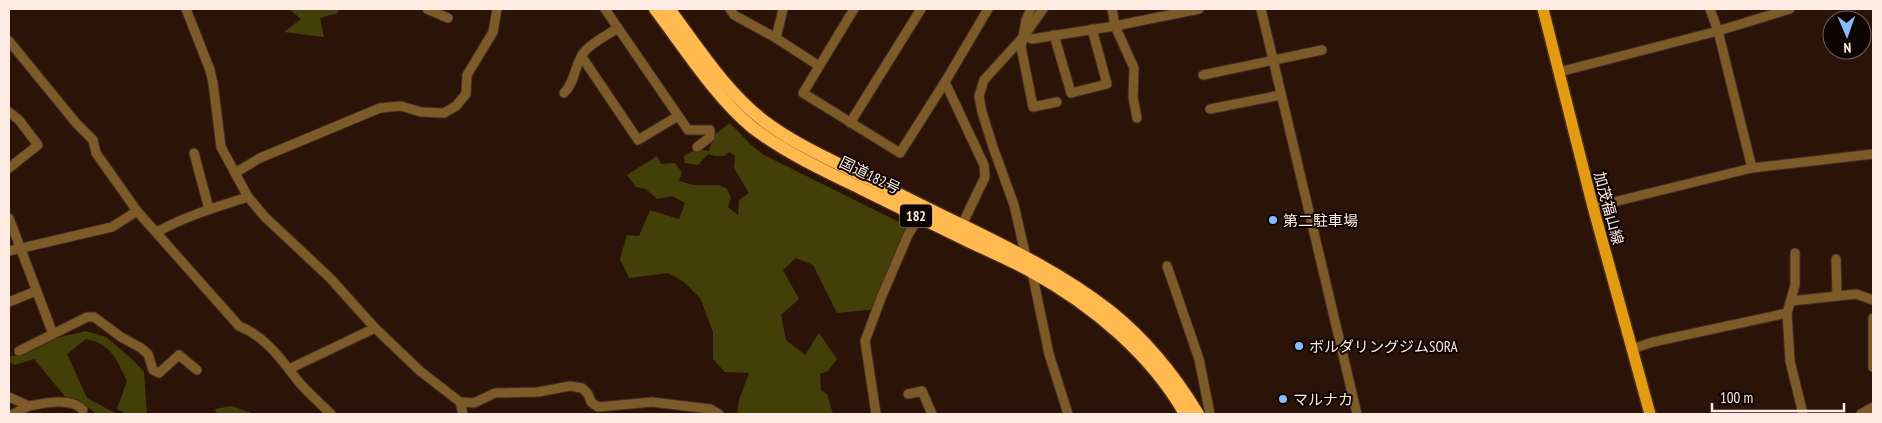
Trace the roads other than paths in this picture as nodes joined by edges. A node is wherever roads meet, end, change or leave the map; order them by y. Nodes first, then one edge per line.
1 (186, 9) edge
2 (497, 9) edge
3 (605, 9) edge
4 (655, 9) edge
5 (668, 9) edge
6 (730, 9) edge
7 (783, 9) edge
8 (854, 9) edge
9 (921, 9) edge
10 (988, 9) edge
11 (1031, 9) edge
12 (1043, 9) edge
13 (1112, 9) edge
14 (1198, 9) edge
15 (1260, 9) edge
16 (1543, 9) edge
17 (1710, 9) edge
18 (1790, 9) edge
19 (430, 10) edge
20 (448, 18) dead end
21 (1115, 26) junction
22 (618, 28) junction
23 (1092, 30) junction
24 (1718, 31) junction
25 (1024, 36) junction
26 (1054, 36) junction
27 (776, 38) junction
28 (9, 41) edge
29 (1322, 50) dead end
30 (582, 57) junction
31 (1273, 61) junction
32 (819, 66) junction
33 (1559, 72) junction
34 (1204, 76) dead end
35 (945, 82) junction
36 (564, 93) dead end
37 (1281, 95) junction
38 (1057, 102) dead end
39 (1210, 109) dead end
40 (9, 112) edge
41 (678, 116) junction
42 (1137, 118) dead end
43 (850, 123) junction
44 (697, 147) dead end
45 (194, 153) dead end
46 (1873, 154) edge
47 (9, 168) edge
48 (1752, 168) junction
49 (235, 172) junction
50 (248, 197) junction
51 (1593, 207) junction
52 (209, 209) junction
53 (138, 211) junction
54 (921, 212) junction
55 (9, 218) edge
56 (960, 231) junction
57 (157, 232) junction
58 (20, 249) junction
59 (9, 251) edge
60 (1795, 253) dead end
61 (1026, 257) junction
62 (1836, 259) dead end
63 (1167, 266) dead end
64 (1032, 272) junction
65 (36, 291) junction
66 (1836, 296) junction
67 (1873, 300) edge
68 (1791, 301) junction
69 (9, 302) edge
70 (1787, 313) junction
71 (1873, 318) edge
72 (375, 328) junction
73 (54, 334) junction
74 (1632, 348) junction
75 (19, 351) dead end
76 (1873, 368) edge
77 (290, 369) junction
78 (197, 370) dead end
79 (908, 394) dead end
80 (9, 398) edge
81 (460, 402) junction
82 (29, 406) junction
83 (1873, 407) edge
84 (83, 410) dead end
85 (13, 414) edge
86 (331, 414) edge
87 (463, 414) edge
88 (719, 414) edge
89 (876, 414) edge
90 (932, 414) edge
91 (1068, 414) edge
92 (1185, 414) edge
93 (1198, 414) edge
94 (1210, 414) edge
95 (1357, 414) edge
96 (1650, 414) edge
97 (1803, 414) edge
98 (1861, 414) edge

1 - 49 street
2 - 49 street
3 - 22 street
4 - 54 highway, 国道182号 / 182
5 - 54 highway, 国道182号 / 182
6 - 27 street
7 - 27 street
8 - 32 street
9 - 43 street
10 - 35 street
11 - 25 street
12 - 25 street
13 - 21 street
14 - 21 street
15 - 31 street
16 - 33 main road, 加茂福山線
17 - 24 street
18 - 24 street
19 - 20 street
21 - 23 street
21 - 42 street
22 - 30 street
22 - 41 street
23 - 26 street
23 - 26 street
24 - 33 street
24 - 48 street
25 - 26 street
25 - 38 street
25 - 61 street
27 - 32 street
28 - 53 street
29 - 31 street
30 - 36 street
30 - 41 street
31 - 34 street
31 - 37 street
32 - 43 street
33 - 51 main road, 加茂福山線
35 - 43 street
35 - 56 street
37 - 39 street
37 - 95 street
40 - 47 street
41 - 44 street
45 - 52 street
46 - 48 street
48 - 51 street
49 - 50 street
50 - 52 street
50 - 72 street
51 - 74 main road, 加茂福山線
52 - 57 street
53 - 57 street
53 - 58 street
54 - 56 highway, 国道182号 / 182
54 - 89 street
55 - 58 street
56 - 61 highway, 国道182号 / 182
56 - 64 highway, 国道182号 / 182
57 - 77 street
58 - 59 street
58 - 65 street
60 - 68 street
61 - 64 street
61 - 93 highway, 国道182号 / 182
62 - 66 street
63 - 94 street
64 - 91 street
64 - 92 highway, 国道182号 / 182
65 - 69 street
65 - 73 street
66 - 67 street
66 - 68 street
68 - 70 street
70 - 74 street
70 - 97 street
71 - 76 street
72 - 77 street
72 - 81 street
73 - 75 street
73 - 78 street
74 - 96 main road, 加茂福山線
77 - 86 street
79 - 90 street
80 - 82 street
81 - 87 street
81 - 88 street
82 - 84 street
82 - 85 street
83 - 98 street

